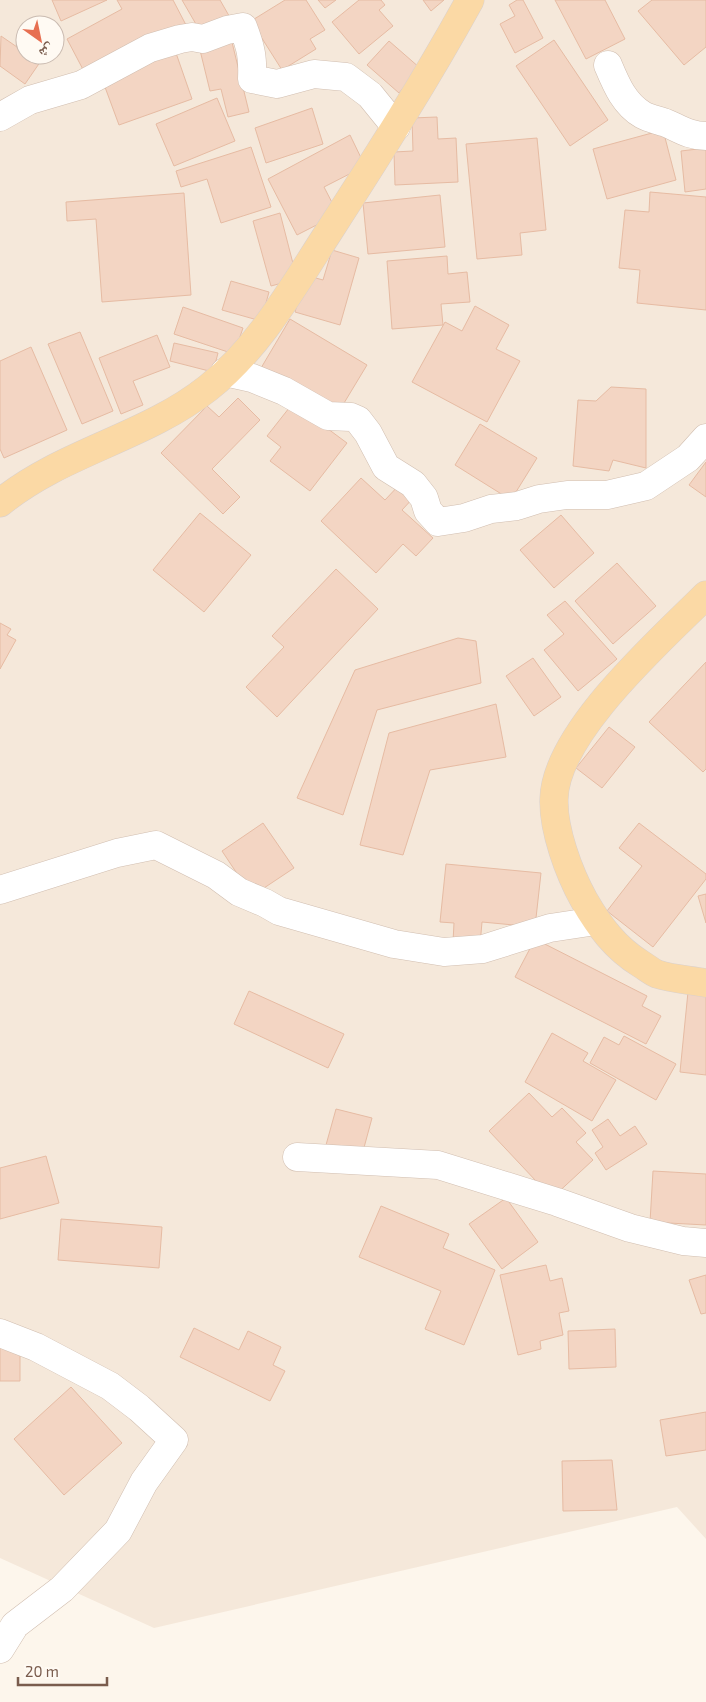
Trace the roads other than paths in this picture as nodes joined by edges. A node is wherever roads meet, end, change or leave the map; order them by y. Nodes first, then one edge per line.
1 (470, 0) edge
2 (608, 64) dead end
3 (0, 117) edge
4 (396, 127) junction
5 (706, 136) edge
6 (225, 372) junction
7 (706, 438) edge
8 (0, 503) edge
9 (706, 595) edge
10 (0, 890) edge
11 (596, 921) junction
12 (706, 983) edge
13 (296, 1157) dead end
14 (706, 1243) edge
15 (0, 1333) edge
16 (0, 1649) edge

1 - 4 main road
2 - 5 street
3 - 4 street
4 - 6 main road
6 - 7 street
6 - 8 main road
9 - 11 main road
10 - 11 street
11 - 12 main road
13 - 14 street
15 - 16 street

